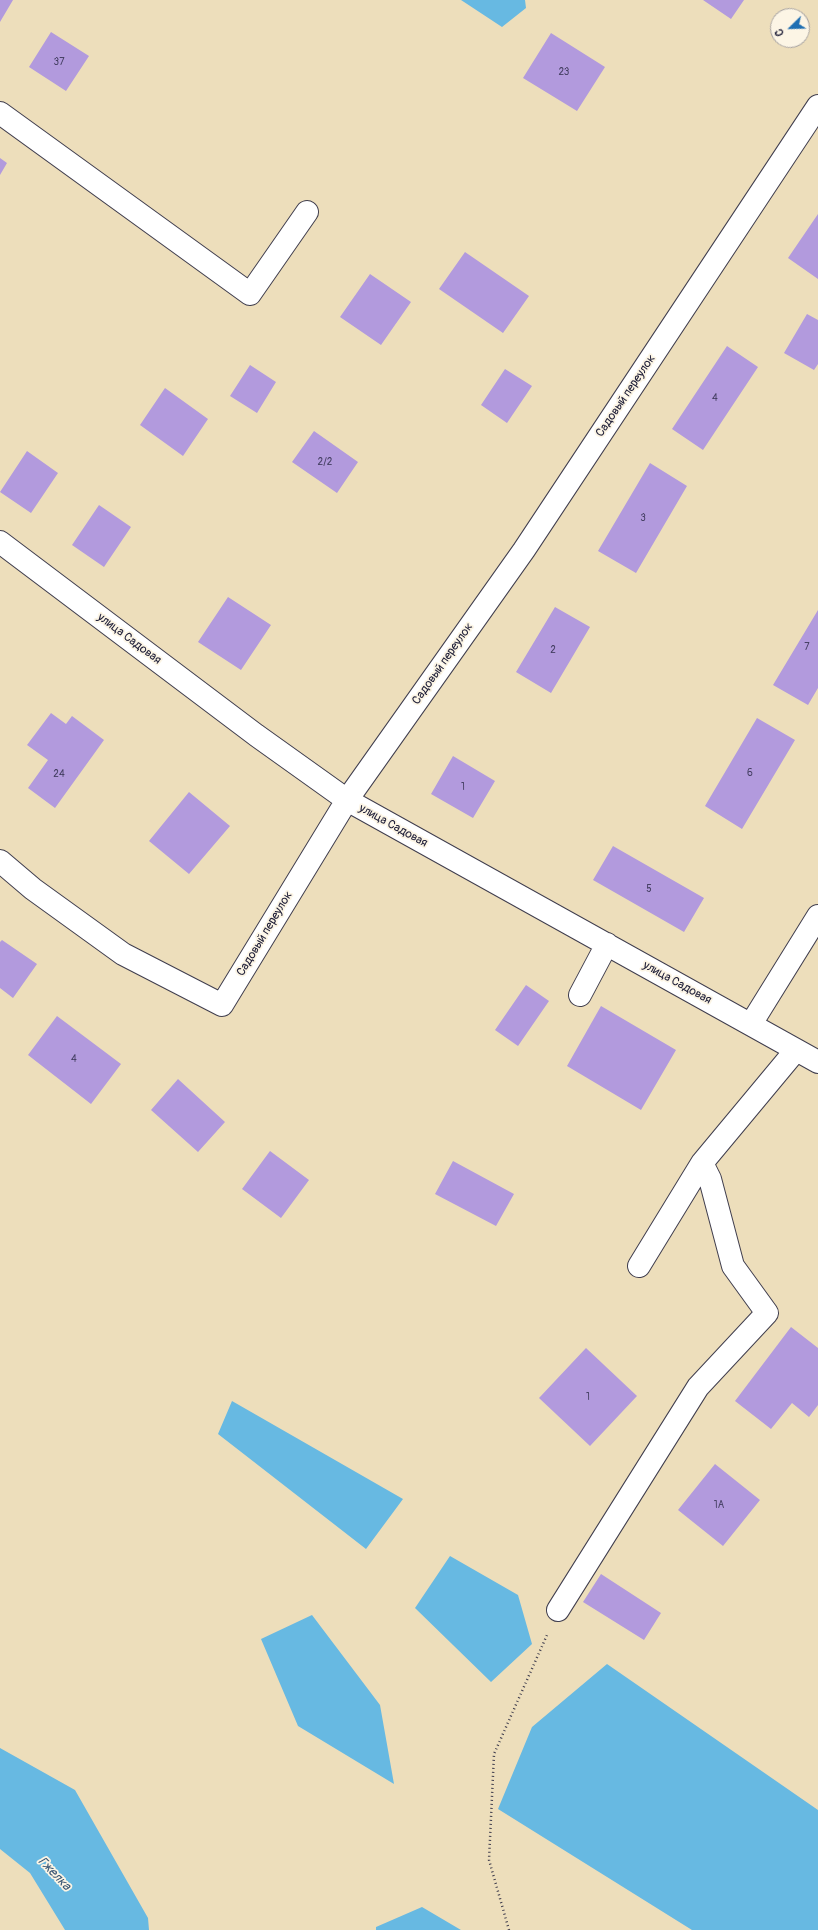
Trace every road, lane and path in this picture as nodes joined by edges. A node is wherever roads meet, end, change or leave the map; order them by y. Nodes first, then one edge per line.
1 (818, 106) edge
2 (0, 113) edge
3 (307, 212) dead end
4 (0, 542) edge
5 (347, 800) junction
6 (0, 861) edge
7 (818, 916) edge
8 (607, 944) junction
9 (580, 995) dead end
10 (751, 1024) junction
11 (796, 1050) junction
12 (818, 1062) edge
13 (702, 1163) junction
14 (639, 1266) dead end
15 (558, 1610) joint
16 (509, 1930) edge

1 - 5 street, Садовый переулок
2 - 3 street
4 - 5 street, улица Садовая
5 - 6 street, Садовый переулок
5 - 8 street, улица Садовая
7 - 10 street
8 - 9 street
8 - 10 street, улица Садовая
10 - 11 street, улица Садовая
11 - 12 street, улица Садовая
11 - 13 street
13 - 14 street
13 - 15 street
15 - 16 path

